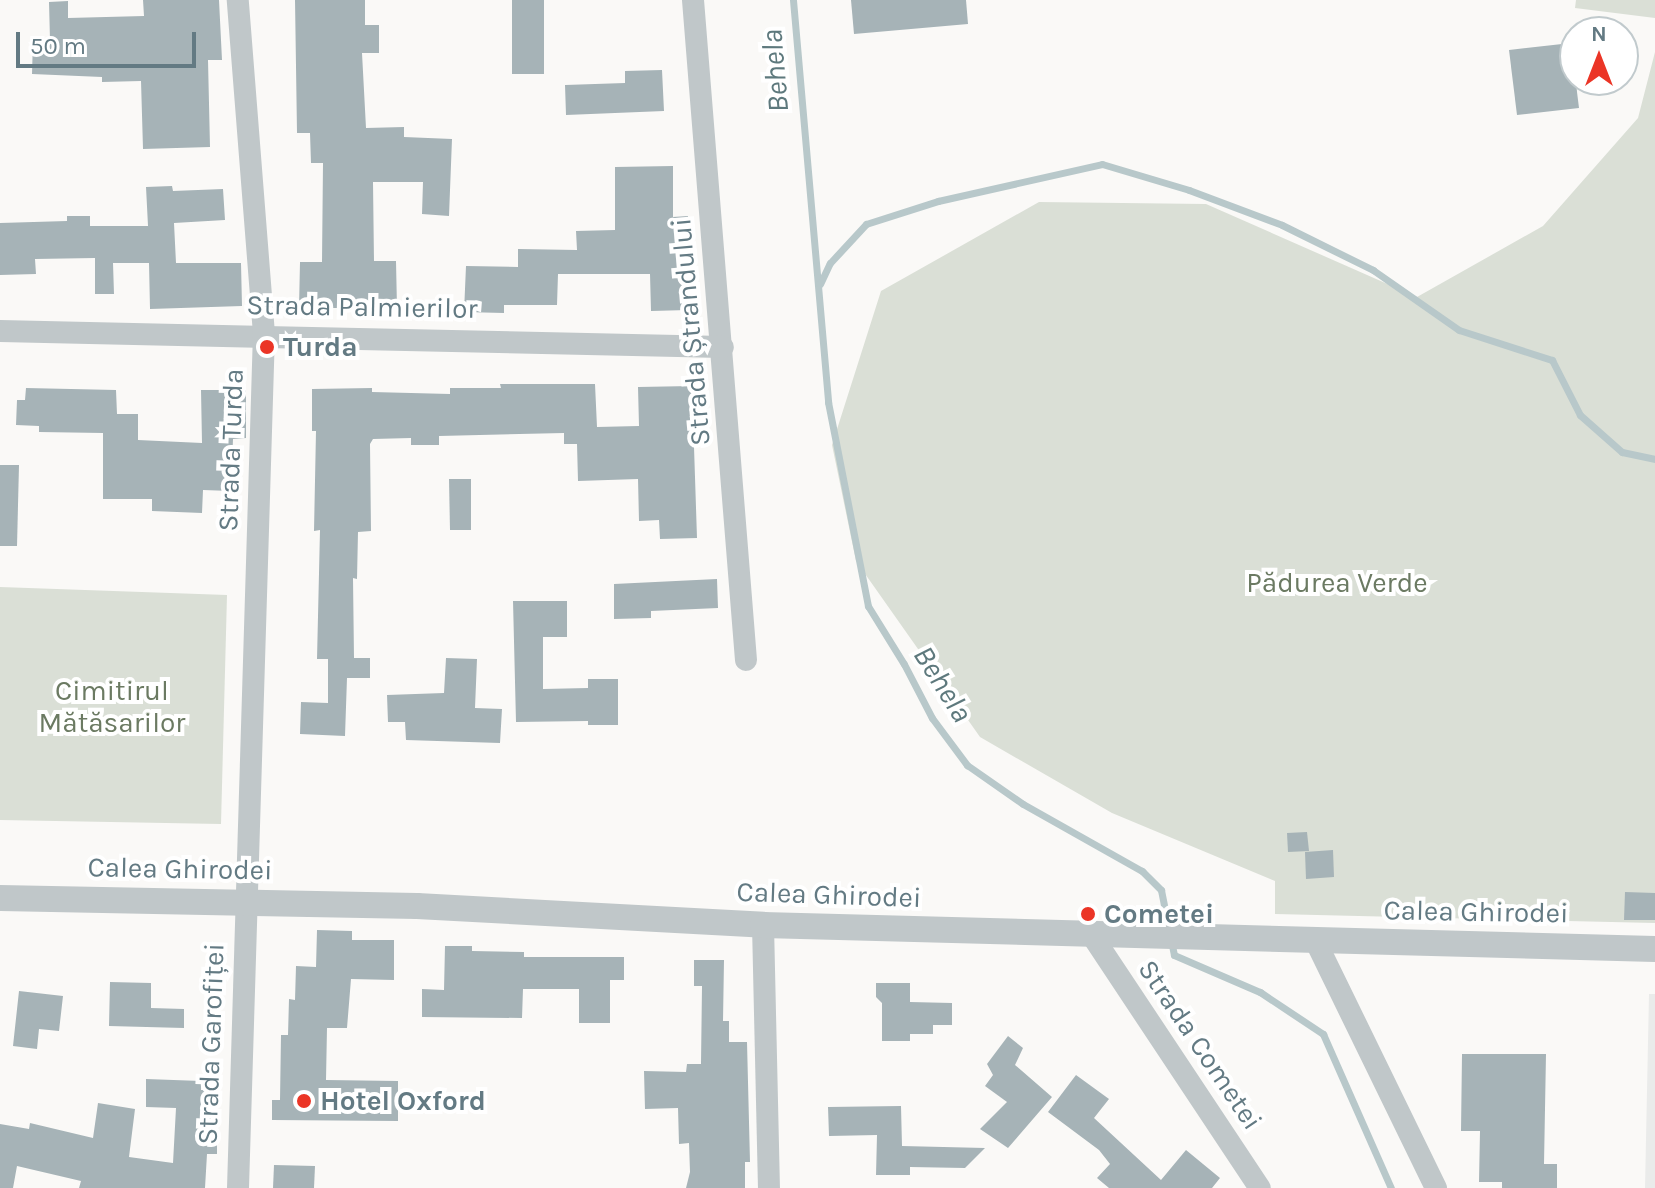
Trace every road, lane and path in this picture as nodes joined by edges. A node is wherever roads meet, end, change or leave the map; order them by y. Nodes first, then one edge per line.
1 (238, 0) edge
2 (693, 0) edge
3 (0, 331) edge
4 (264, 334) junction
5 (723, 347) junction
6 (746, 660) dead end
7 (0, 898) edge
8 (245, 902) junction
9 (763, 925) junction
10 (1091, 934) junction
11 (1315, 940) junction
12 (1655, 949) edge
13 (238, 1188) edge
14 (769, 1188) edge
15 (1260, 1188) edge
16 (1436, 1188) edge

1 - 4 street, Strada Turda
2 - 5 street, Strada Ștrandului
3 - 4 street, Strada Palmierilor
4 - 5 street, Strada Palmierilor
4 - 8 street, Strada Turda
5 - 6 street, Strada Ștrandului
7 - 8 street, Calea Ghirodei
8 - 9 street, Calea Ghirodei
8 - 13 street, Strada Garofiței
9 - 10 street, Calea Ghirodei
9 - 14 street
10 - 11 street, Calea Ghirodei
10 - 15 street, Strada Cometei
11 - 12 street, Calea Ghirodei
11 - 16 street

